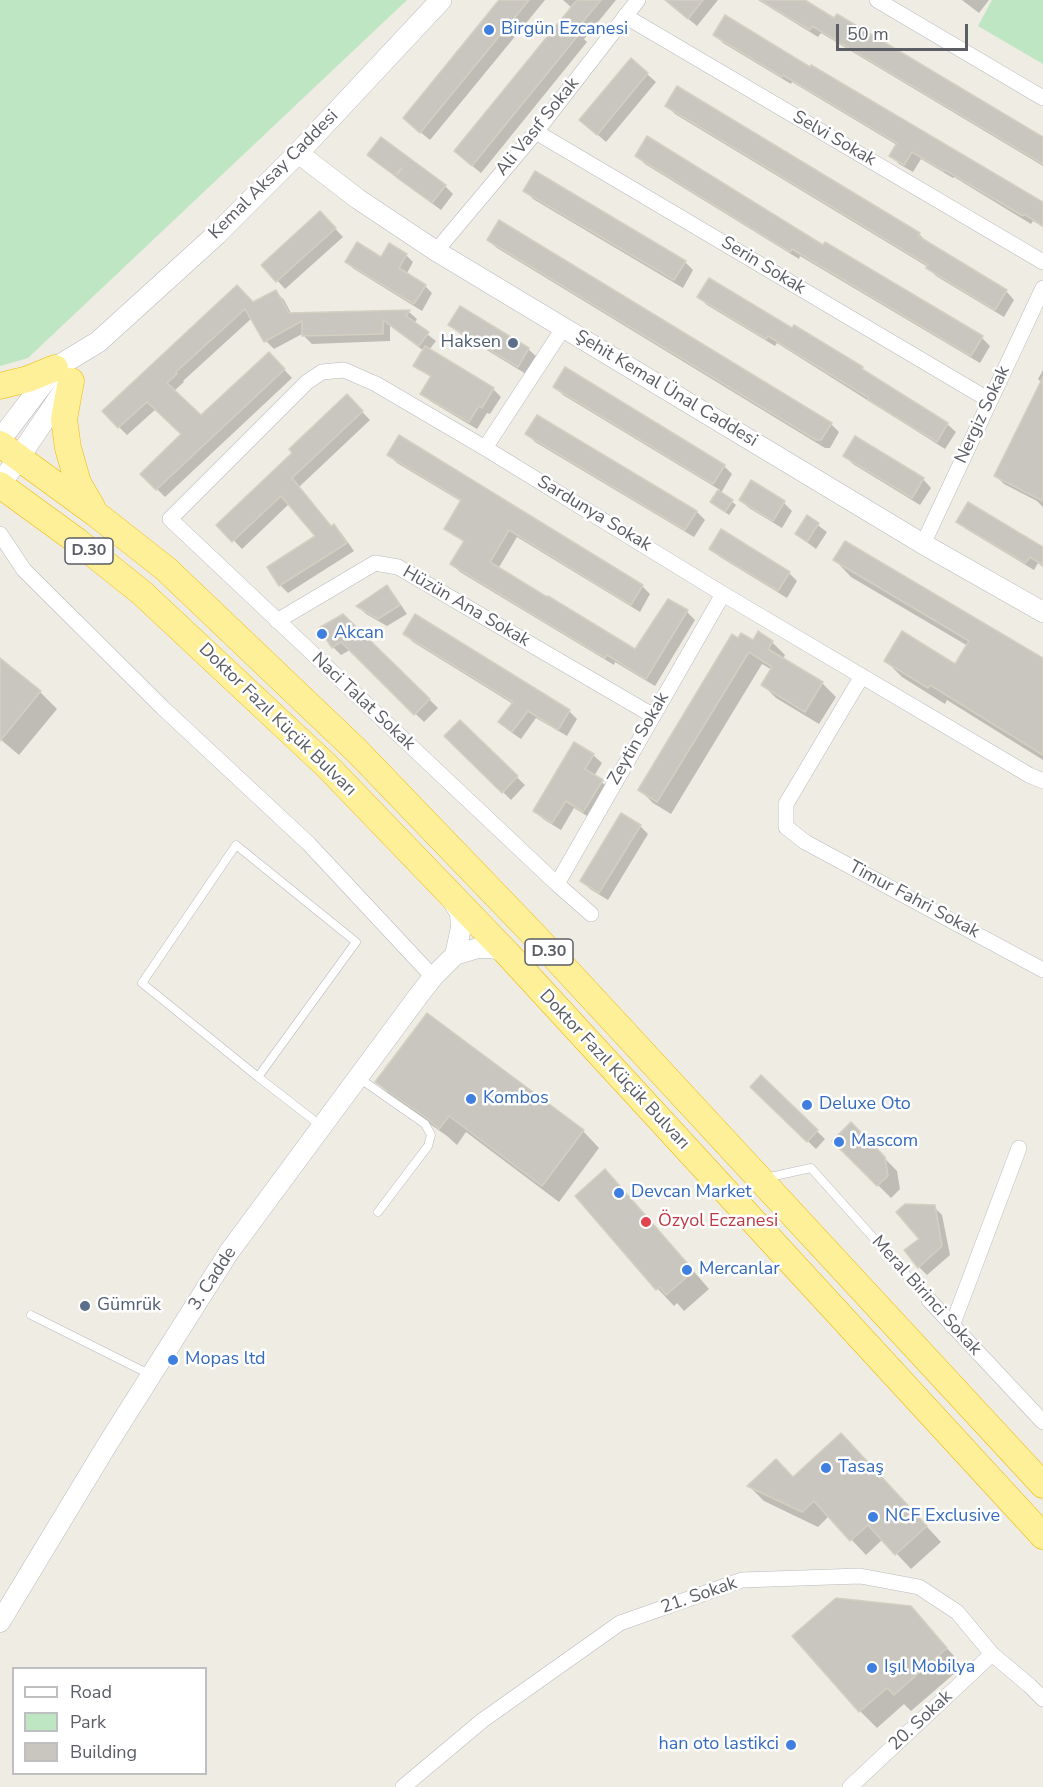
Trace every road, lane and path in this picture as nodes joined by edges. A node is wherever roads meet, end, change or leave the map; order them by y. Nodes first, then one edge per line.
1 (441, 0) edge
2 (638, 0) edge
3 (877, 0) edge
4 (626, 16) junction
5 (1043, 98) edge
6 (536, 132) junction
7 (298, 153) junction
8 (436, 251) junction
9 (1043, 262) edge
10 (1043, 288) edge
11 (564, 327) junction
12 (63, 374) junction
13 (0, 386) edge
14 (989, 400) junction
15 (6, 447) edge
16 (485, 448) junction
17 (0, 485) edge
18 (96, 514) junction
19 (170, 519) joint
20 (0, 534) edge
21 (923, 544) junction
22 (723, 594) junction
23 (1043, 612) edge
24 (277, 621) junction
25 (862, 676) junction
26 (652, 715) junction
27 (1043, 781) edge
28 (557, 884) junction
29 (446, 890) junction
30 (591, 914) dead end
31 (505, 951) junction
32 (455, 955) junction
33 (1043, 970) edge
34 (433, 977) junction
35 (258, 1077) junction
36 (358, 1077) junction
37 (321, 1126) junction
38 (1019, 1148) dead end
39 (760, 1179) junction
40 (378, 1212) dead end
41 (929, 1300) joint
42 (31, 1315) dead end
43 (952, 1326) junction
44 (151, 1375) junction
45 (1043, 1422) edge
46 (1043, 1485) edge
47 (1043, 1536) edge
48 (3, 1611) edge
49 (992, 1654) junction
50 (1043, 1699) edge
51 (403, 1787) edge
52 (850, 1787) edge

1 - 7 main road, Kemal Aksay Caddesi
2 - 4 street, Ali Vasıf Sokak
3 - 5 street
4 - 6 street, Ali Vasıf Sokak
4 - 9 street, Selvi Sokak
6 - 8 street, Ali Vasıf Sokak
6 - 14 street, Serin Sokak
7 - 8 street, Şehit Kemal Ünal Caddesi
7 - 12 main road, Kemal Aksay Caddesi
8 - 11 street, Şehit Kemal Ünal Caddesi
10 - 14 street, Nergiz Sokak
11 - 16 street
11 - 21 street, Şehit Kemal Ünal Caddesi
12 - 13 highway
12 - 15 main road, Kemal Aksay Caddesi
12 - 18 highway
14 - 21 street, Nergiz Sokak
15 - 17 main road, Kemal Aksay Caddesi
15 - 18 highway, Doktor Fazıl Küçük Bulvarı / D.30
16 - 19 street, Sardunya Sokak
16 - 22 street, Sardunya Sokak
17 - 29 highway, Doktor Fazıl Küçük Bulvarı / D.30
18 - 39 highway, Doktor Fazıl Küçük Bulvarı / D.30
19 - 24 street, Naci Talat Sokak
20 - 34 street
21 - 23 street, Şehit Kemal Ünal Caddesi
22 - 25 street, Sardunya Sokak
22 - 26 street, Zeytin Sokak
24 - 26 street, Hüzün Ana Sokak
24 - 28 street, Naci Talat Sokak
25 - 27 street, Sardunya Sokak
25 - 33 street, Timur Fahri Sokak
26 - 28 street, Zeytin Sokak
28 - 30 street
29 - 31 highway, Doktor Fazıl Küçük Bulvarı / D.30
29 - 32 street
31 - 32 street
31 - 47 highway, Doktor Fazıl Küçük Bulvarı / D.30
32 - 34 street, 3. Cadde
34 - 36 street, 3. Cadde
35 - 35 lane
35 - 37 lane
36 - 37 street, 3. Cadde
36 - 40 lane
37 - 44 street, 3. Cadde
38 - 43 street
39 - 41 lane, Meral Birinci Sokak
39 - 46 highway, Doktor Fazıl Küçük Bulvarı / D.30
41 - 43 street, Meral Birinci Sokak
42 - 44 lane
43 - 45 street, Meral Birinci Sokak
44 - 48 street, 3. Cadde
49 - 50 street, 21. Sokak
49 - 51 street, 21. Sokak
49 - 52 street, 20. Sokak

